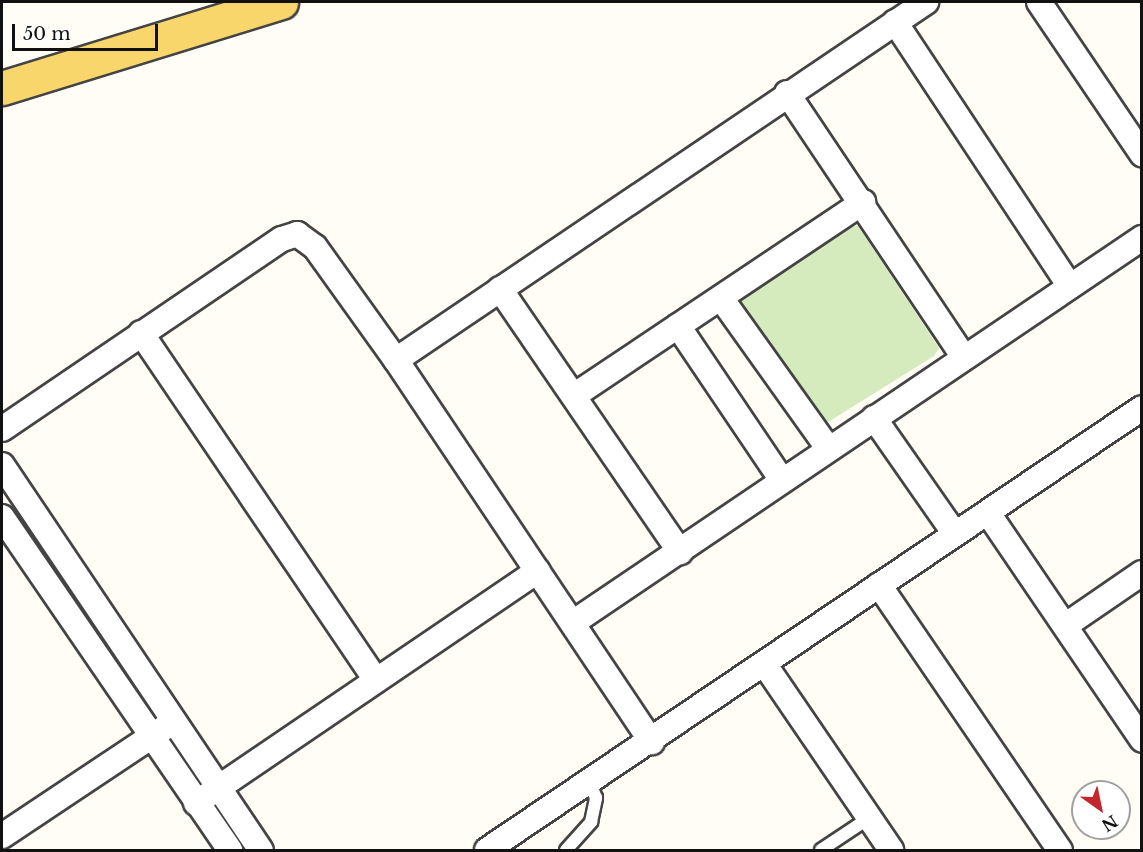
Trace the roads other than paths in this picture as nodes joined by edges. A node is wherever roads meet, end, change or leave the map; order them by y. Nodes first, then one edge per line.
1 (281, 2) edge
2 (926, 2) edge
3 (1039, 2) edge
4 (895, 22) junction
5 (2, 88) edge
6 (788, 93) junction
7 (1142, 154) edge
8 (863, 202) junction
9 (1142, 238) edge
10 (1070, 286) junction
11 (501, 289) junction
12 (721, 298) junction
13 (678, 326) junction
14 (141, 333) junction
15 (964, 357) junction
16 (396, 360) junction
17 (575, 395) junction
18 (1142, 408) edge
19 (874, 418) junction
20 (2, 429) edge
21 (828, 448) junction
22 (2, 465) edge
23 (782, 480) junction
24 (988, 513) junction
25 (2, 517) edge
26 (955, 534) junction
27 (680, 552) junction
28 (538, 571) junction
29 (1142, 573) edge
30 (879, 585) junction
31 (574, 622) junction
32 (1066, 625) junction
33 (765, 665) junction
34 (376, 680) junction
35 (174, 722) junction
36 (1140, 735) edge
37 (152, 737) junction
38 (652, 742) junction
39 (590, 783) junction
40 (218, 788) junction
41 (196, 802) junction
42 (869, 818) junction
43 (2, 836) edge
44 (499, 848) edge
45 (230, 850) edge
46 (261, 850) edge
47 (566, 850) edge
48 (821, 850) edge
49 (891, 850) edge
50 (1060, 850) edge

1 - 5 main road
2 - 4 street
3 - 7 street
4 - 6 street
4 - 10 street
6 - 8 street
6 - 11 street
8 - 12 street
8 - 15 street
9 - 10 street
10 - 15 street
11 - 16 street
11 - 17 street
12 - 13 street
12 - 21 street
13 - 17 street
13 - 23 street
14 - 16 street
14 - 20 street
14 - 34 street
15 - 19 street
16 - 28 street
17 - 27 street
18 - 24 street
19 - 21 street
19 - 26 street
21 - 23 street
22 - 35 street
23 - 27 street
24 - 26 street
24 - 32 street
25 - 37 street
26 - 30 street
27 - 31 street
28 - 31 street
28 - 34 street
29 - 32 street
30 - 33 street
30 - 50 street
31 - 38 street
32 - 36 street
33 - 38 street
33 - 42 street
34 - 40 street
35 - 37 street
35 - 40 street
37 - 41 street
37 - 43 street
38 - 39 street
39 - 44 street
39 - 47 lane
40 - 41 street
40 - 46 street
41 - 45 street
42 - 48 lane
42 - 49 street

